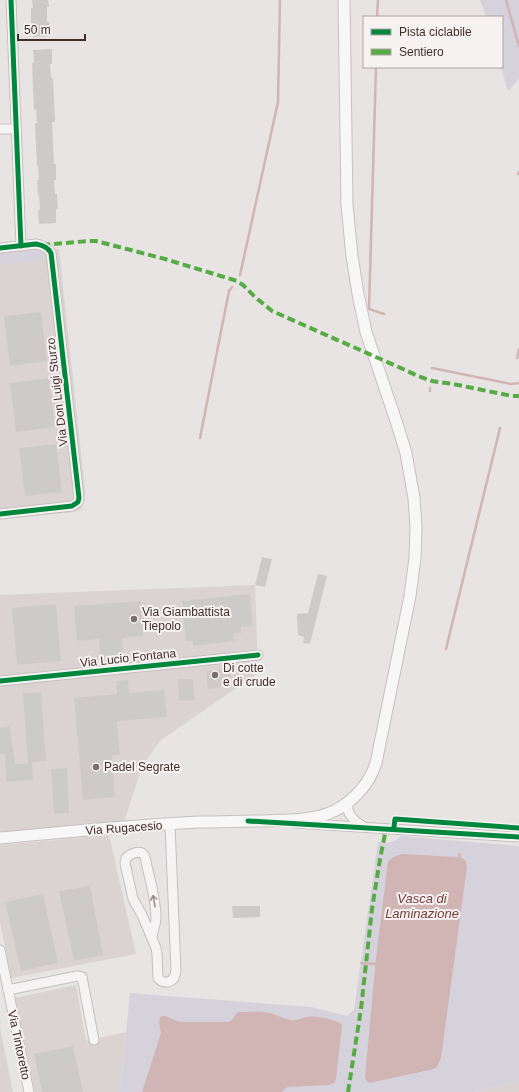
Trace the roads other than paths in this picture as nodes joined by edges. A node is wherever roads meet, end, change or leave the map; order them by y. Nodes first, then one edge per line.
1 (11, 0) edge
2 (344, 0) edge
3 (16, 128) junction
4 (0, 129) edge
5 (21, 246) junction
6 (0, 248) edge
7 (0, 514) edge
8 (258, 655) dead end
9 (0, 681) edge
10 (348, 805) junction
11 (248, 821) junction
12 (170, 824) junction
13 (369, 828) junction
14 (519, 837) edge
15 (0, 838) edge
16 (152, 939) junction
17 (0, 950) edge
18 (8, 990) junction
19 (94, 1040) dead end
20 (29, 1092) edge

1 - 3 street
2 - 10 main road, Via Rugacesio
3 - 4 street
3 - 5 street
5 - 6 street, Via Don Luigi Sturzo
5 - 7 street, Via Don Luigi Sturzo
8 - 9 street, Via Lucio Fontana
10 - 11 main road, Via Rugacesio
10 - 13 street
11 - 12 main road, Via Rugacesio
11 - 13 street
12 - 15 main road, Via Rugacesio
12 - 16 street
13 - 14 street
16 -> 16 street
17 - 18 street, Via Tintoretto
18 - 19 street
18 - 20 street, Via Tintoretto

